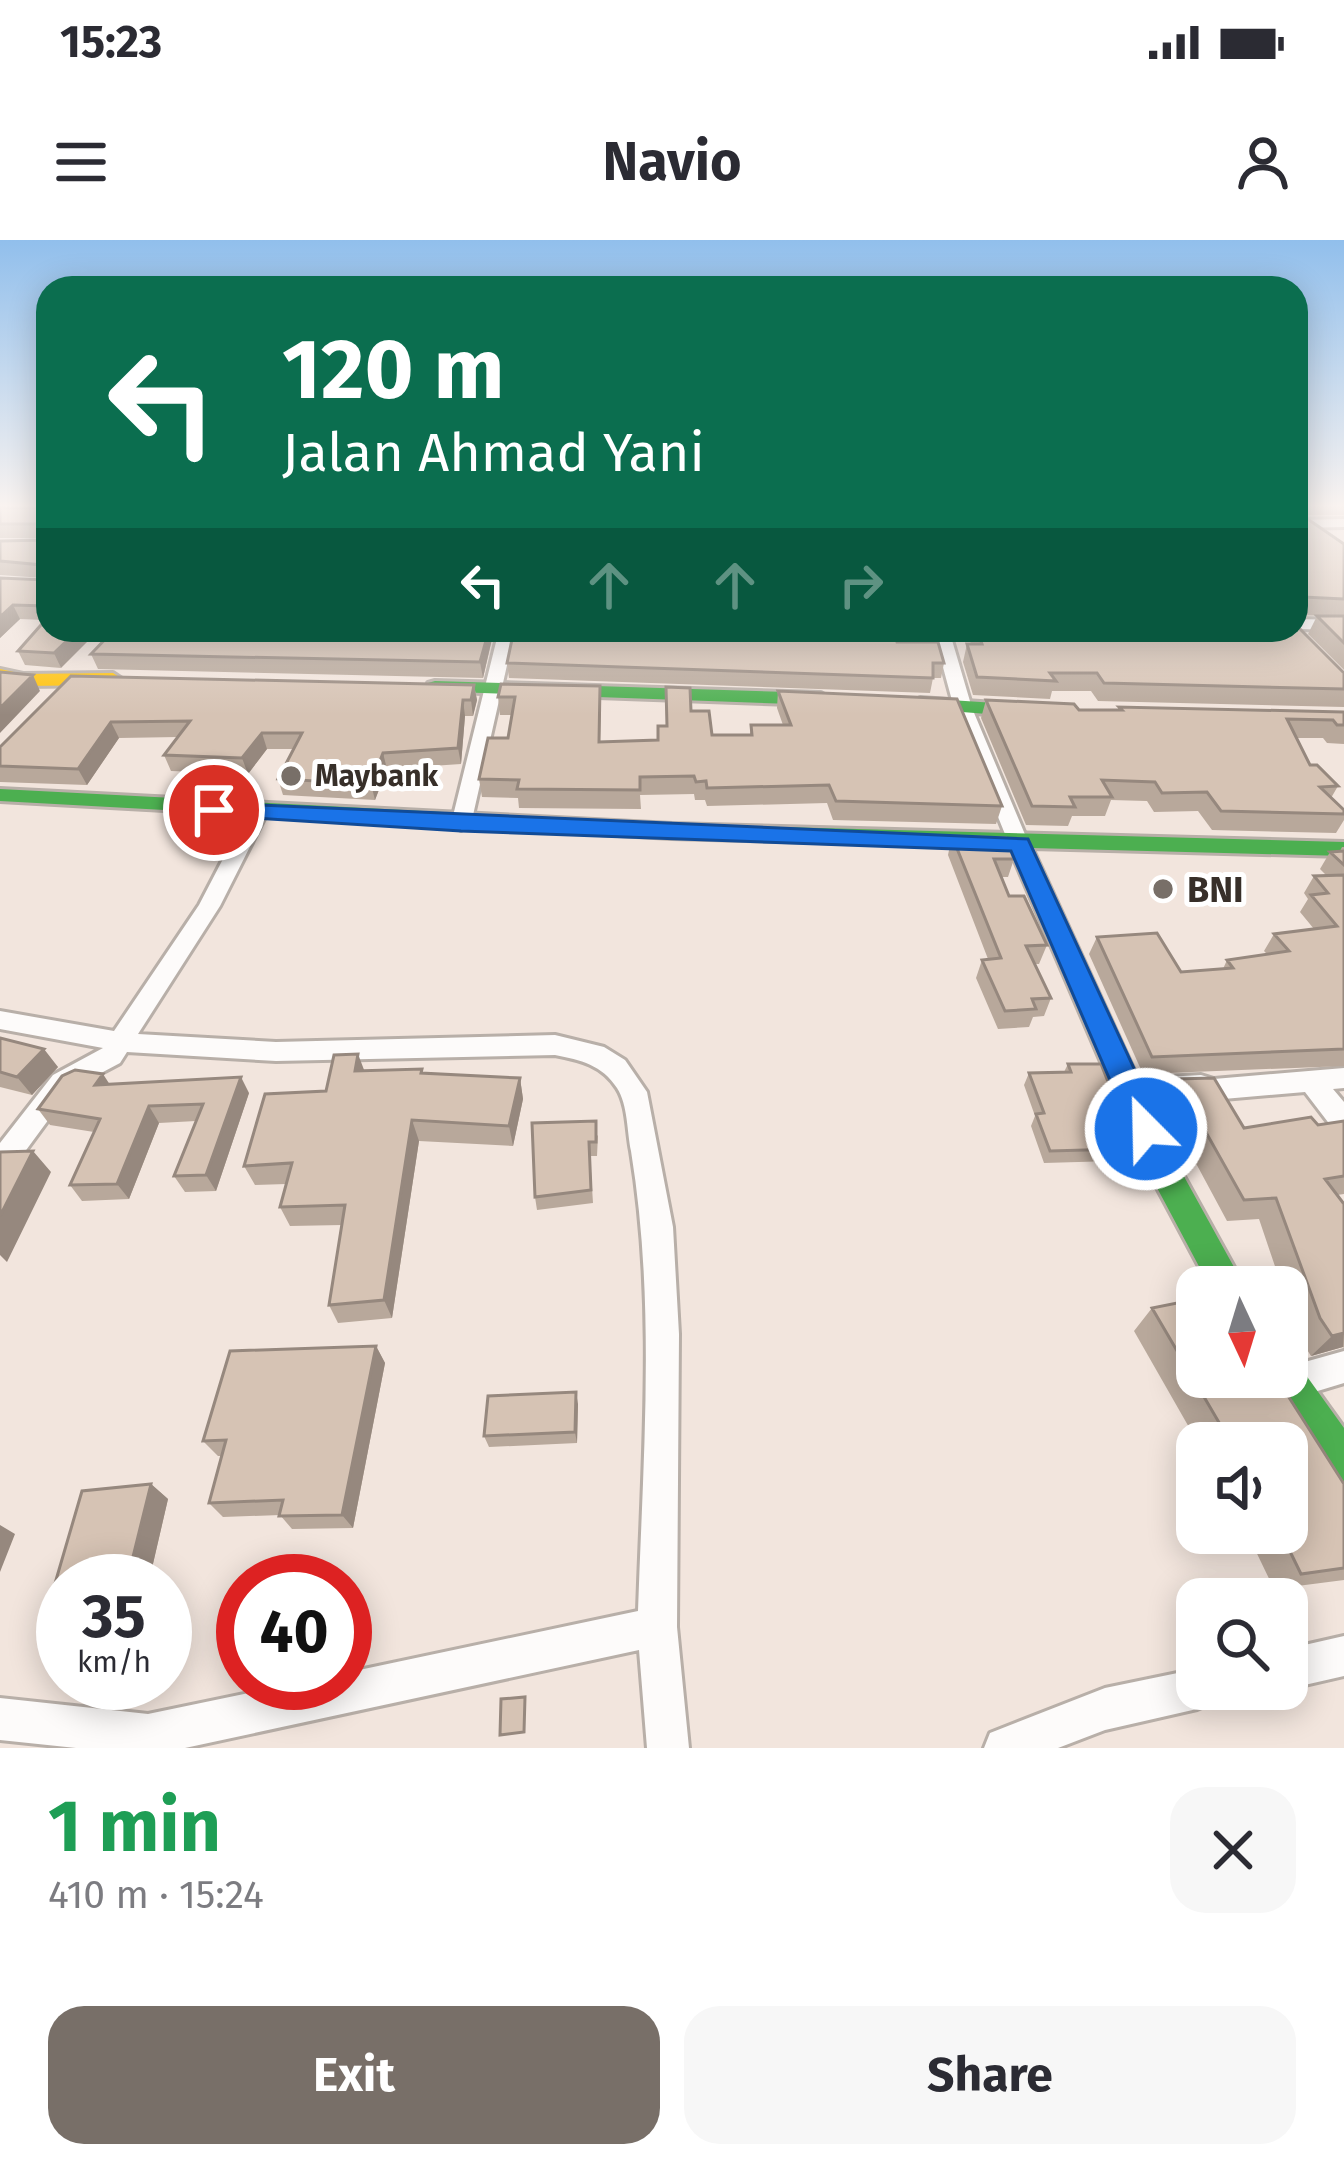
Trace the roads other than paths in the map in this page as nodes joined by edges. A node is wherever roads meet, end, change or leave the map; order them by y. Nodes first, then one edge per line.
1 (1344, 626) edge
2 (1308, 627) edge
3 (504, 642) edge
4 (944, 642) edge
5 (1302, 642) edge
6 (1304, 646) edge
7 (98, 654) edge
8 (0, 675) edge
9 (74, 678) junction
10 (145, 680) edge
11 (397, 686) edge
12 (493, 691) junction
13 (963, 708) junction
14 (42, 711) edge
15 (1060, 712) edge
16 (0, 796) edge
17 (257, 813) junction
18 (461, 824) junction
19 (1019, 844) junction
20 (1344, 849) edge
21 (9, 1022) edge
22 (122, 1039) junction
23 (0, 1047) edge
24 (1344, 1078) edge
25 (1314, 1084) junction
26 (1130, 1089) junction
27 (1344, 1122) edge
28 (0, 1164) edge
29 (1216, 1266) edge
30 (1344, 1367) edge
31 (1308, 1375) edge
32 (1300, 1398) edge
33 (1344, 1462) edge
34 (657, 1627) junction
35 (1344, 1656) edge
36 (1308, 1664) edge
37 (1176, 1694) edge
38 (0, 1719) edge
39 (147, 1742) edge
40 (668, 1748) edge
41 (1005, 1748) edge

1 - 2 street
3 - 12 street
4 - 13 street
5 - 6 street
7 - 9 main road
8 - 9 main road
9 - 10 main road
9 - 14 main road
11 - 12 main road
12 - 13 main road
12 - 18 street
13 - 15 main road
13 - 19 street
16 - 17 main road
17 - 18 main road
17 - 22 street
18 - 19 main road
19 - 20 main road
19 - 26 main road
21 - 22 street
21 - 23 street
22 - 28 street
22 - 34 street
24 - 25 street
25 - 26 street
25 - 27 street
26 - 29 main road
30 - 31 street
32 - 33 main road
34 - 39 street
34 - 40 street
35 - 36 street
37 - 41 street
38 - 39 street

